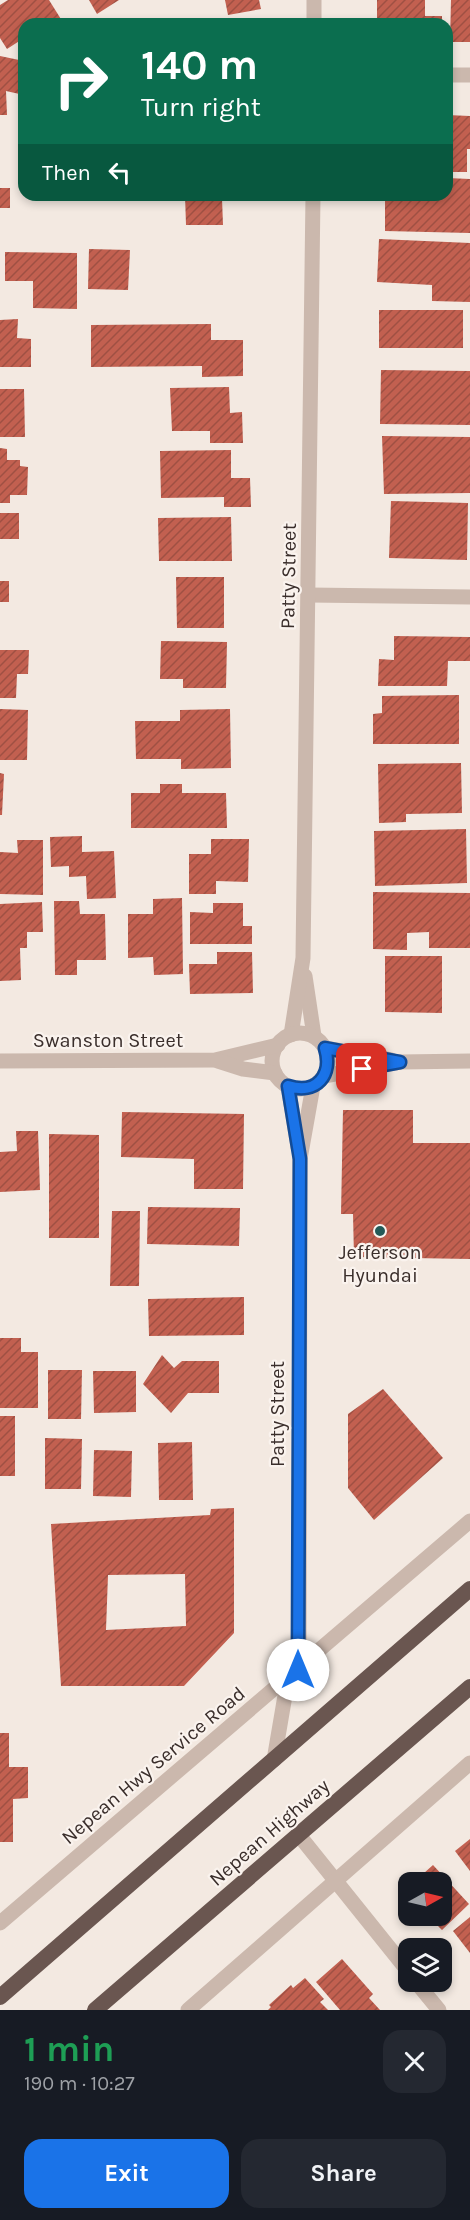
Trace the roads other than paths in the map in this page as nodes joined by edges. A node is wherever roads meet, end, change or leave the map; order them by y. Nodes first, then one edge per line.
1 (314, 0) edge
2 (314, 18) edge
3 (453, 75) edge
4 (470, 75) edge
5 (313, 201) edge
6 (309, 595) junction
7 (470, 597) edge
8 (303, 958) junction
9 (291, 1035) junction
10 (314, 1036) junction
11 (278, 1045) junction
12 (325, 1048) junction
13 (215, 1060) junction
14 (0, 1061) edge
15 (400, 1062) junction
16 (470, 1062) edge
17 (275, 1073) junction
18 (319, 1081) junction
19 (288, 1086) junction
20 (300, 1159) junction
21 (470, 1521) edge
22 (470, 1589) edge
23 (293, 1674) junction
24 (470, 1687) edge
25 (274, 1760) junction
26 (470, 1763) edge
27 (298, 1834) junction
28 (336, 1881) junction
29 (0, 1923) edge
30 (398, 1958) edge
31 (424, 1992) edge
32 (0, 1996) edge
33 (95, 2010) edge
34 (188, 2010) edge
35 (439, 2010) edge

1 - 2 street
3 - 4 street
5 - 6 street, Patty Street
6 - 7 street
6 - 8 street, Patty Street
8 - 9 street, Patty Street
8 - 10 street, Patty Street
9 - 10 street
9 - 11 street
10 - 12 street
11 - 13 street, Swanston Street
11 - 17 street
12 - 15 street
12 - 18 street
13 - 14 street, Swanston Street
13 - 17 street, Swanston Street
15 - 16 street
15 - 18 street
17 - 19 street
18 - 19 street
18 - 20 street, Patty Street
19 - 20 street, Patty Street
20 - 23 street, Patty Street
21 - 23 street, Nepean Hwy Service Road
22 - 25 highway
23 - 25 street
23 - 29 street, Nepean Hwy Service Road
24 - 27 highway, Nepean Highway
25 - 32 highway
26 - 28 street
27 - 28 street
27 - 33 highway, Nepean Highway
28 - 30 street
28 - 34 street
31 - 35 street

